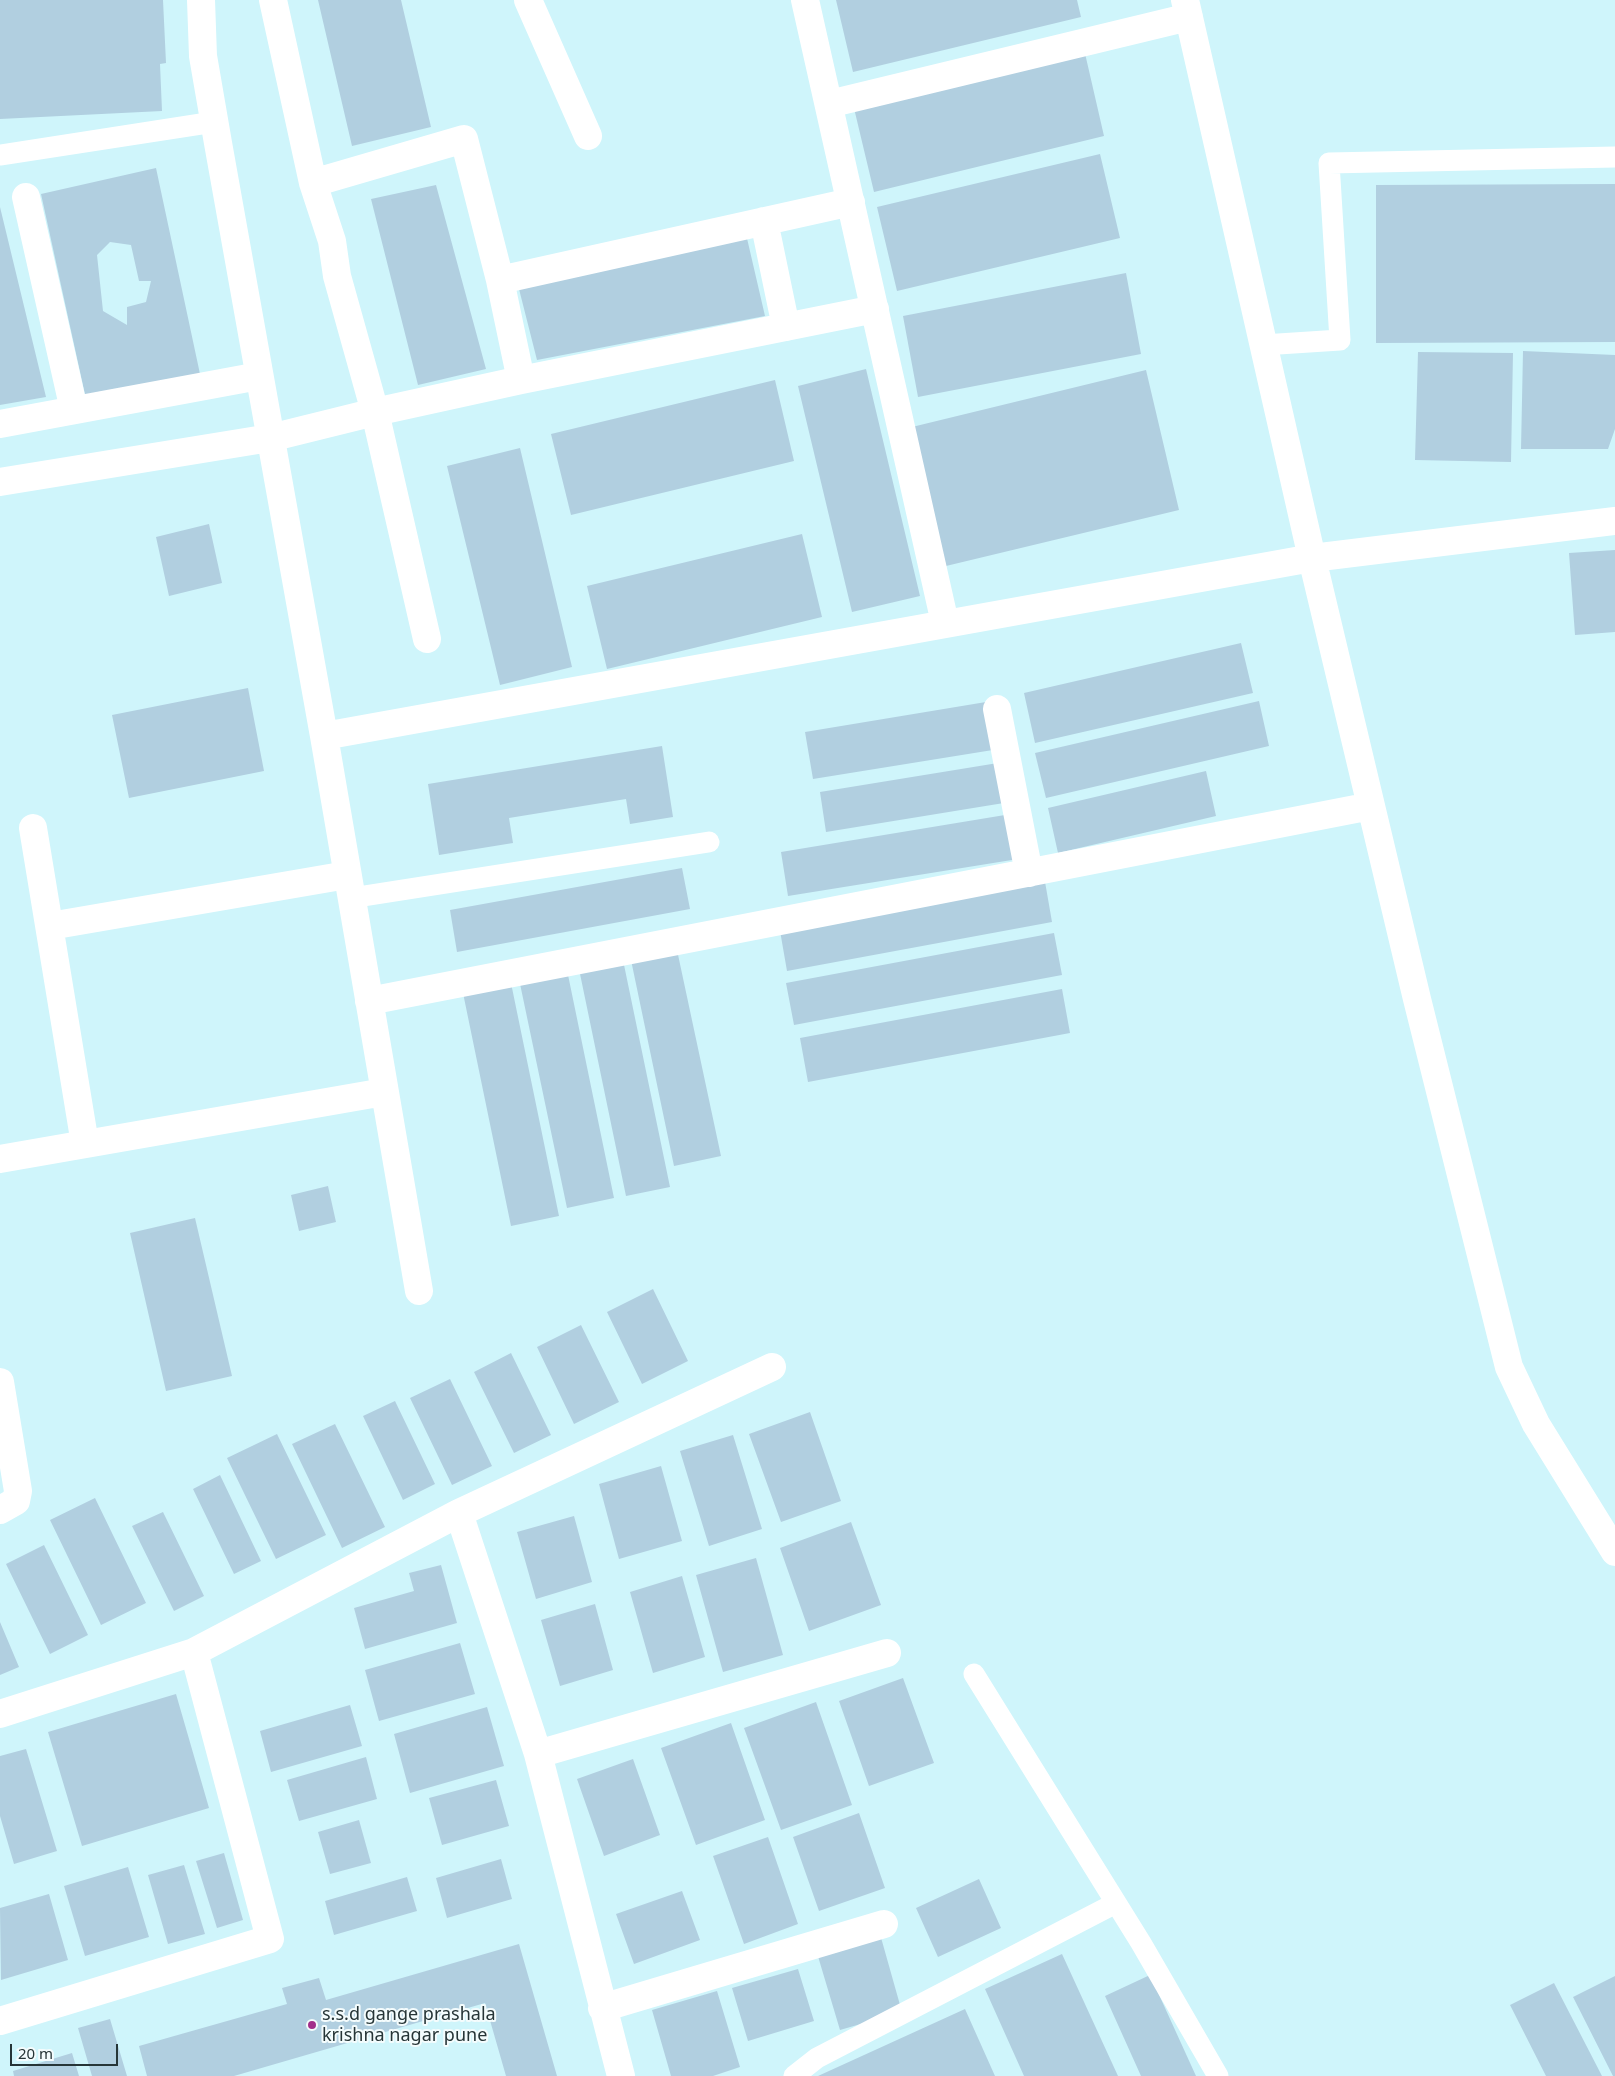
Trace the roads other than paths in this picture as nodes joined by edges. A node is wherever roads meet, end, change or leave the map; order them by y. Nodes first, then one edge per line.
1 (201, 0) edge
2 (273, 0) edge
3 (528, 0) edge
4 (806, 0) edge
5 (1187, 8) edge
6 (829, 104) junction
7 (214, 122) junction
8 (588, 136) dead end
9 (0, 155) edge
10 (1615, 157) edge
11 (314, 183) junction
12 (26, 197) dead end
13 (850, 202) junction
14 (764, 221) junction
15 (500, 280) junction
16 (875, 309) junction
17 (786, 327) junction
18 (1263, 345) junction
19 (259, 376) junction
20 (520, 380) junction
21 (74, 410) junction
22 (375, 412) junction
23 (0, 424) edge
24 (270, 438) junction
25 (0, 482) edge
26 (1615, 521) edge
27 (1312, 558) junction
28 (945, 623) junction
29 (427, 639) dead end
30 (997, 709) dead end
31 (324, 736) junction
32 (1371, 806) junction
33 (34, 828) dead end
34 (709, 842) dead end
35 (1028, 873) junction
36 (349, 886) junction
37 (50, 926) junction
38 (369, 1001) junction
39 (384, 1092) junction
40 (85, 1144) junction
41 (0, 1159) edge
42 (419, 1291) dead end
43 (772, 1368) dead end
44 (0, 1382) edge
45 (0, 1510) edge
46 (459, 1513) junction
47 (1615, 1552) edge
48 (194, 1652) junction
49 (887, 1654) dead end
50 (974, 1674) dead end
51 (0, 1714) edge
52 (538, 1754) junction
53 (1116, 1903) junction
54 (884, 1924) dead end
55 (602, 2008) junction
56 (0, 2021) edge
57 (621, 2076) edge
58 (794, 2076) edge
59 (1218, 2076) edge

1 - 7 street
2 - 11 street
3 - 8 street
4 - 6 street
5 - 6 street
5 - 18 street
6 - 13 street
7 - 9 lane
7 - 19 street
10 - 18 lane
11 - 15 street
11 - 22 street
12 - 21 street
13 - 14 street
13 - 16 street
14 - 15 street
14 - 17 street
15 - 20 street
16 - 17 street
16 - 28 street
17 - 20 street
18 - 27 street
19 - 21 street
19 - 24 street
20 - 22 street
21 - 23 street
22 - 24 street
22 - 29 street
24 - 25 street
24 - 31 street
26 - 27 street
27 - 28 street
27 - 32 street
28 - 31 street
30 - 35 street
31 - 36 street
32 - 35 street
32 - 47 street
33 - 37 street
34 - 36 lane
35 - 38 street
36 - 37 street
36 - 38 street
37 - 40 street
38 - 39 street
39 - 40 street
39 - 42 street
40 - 41 street
43 - 46 street
44 - 45 street
46 - 48 street
46 - 52 street
48 - 51 street
48 - 56 street
49 - 52 street
50 - 53 lane
52 - 55 street
53 - 58 lane
53 - 59 lane
54 - 55 street
55 - 57 street

